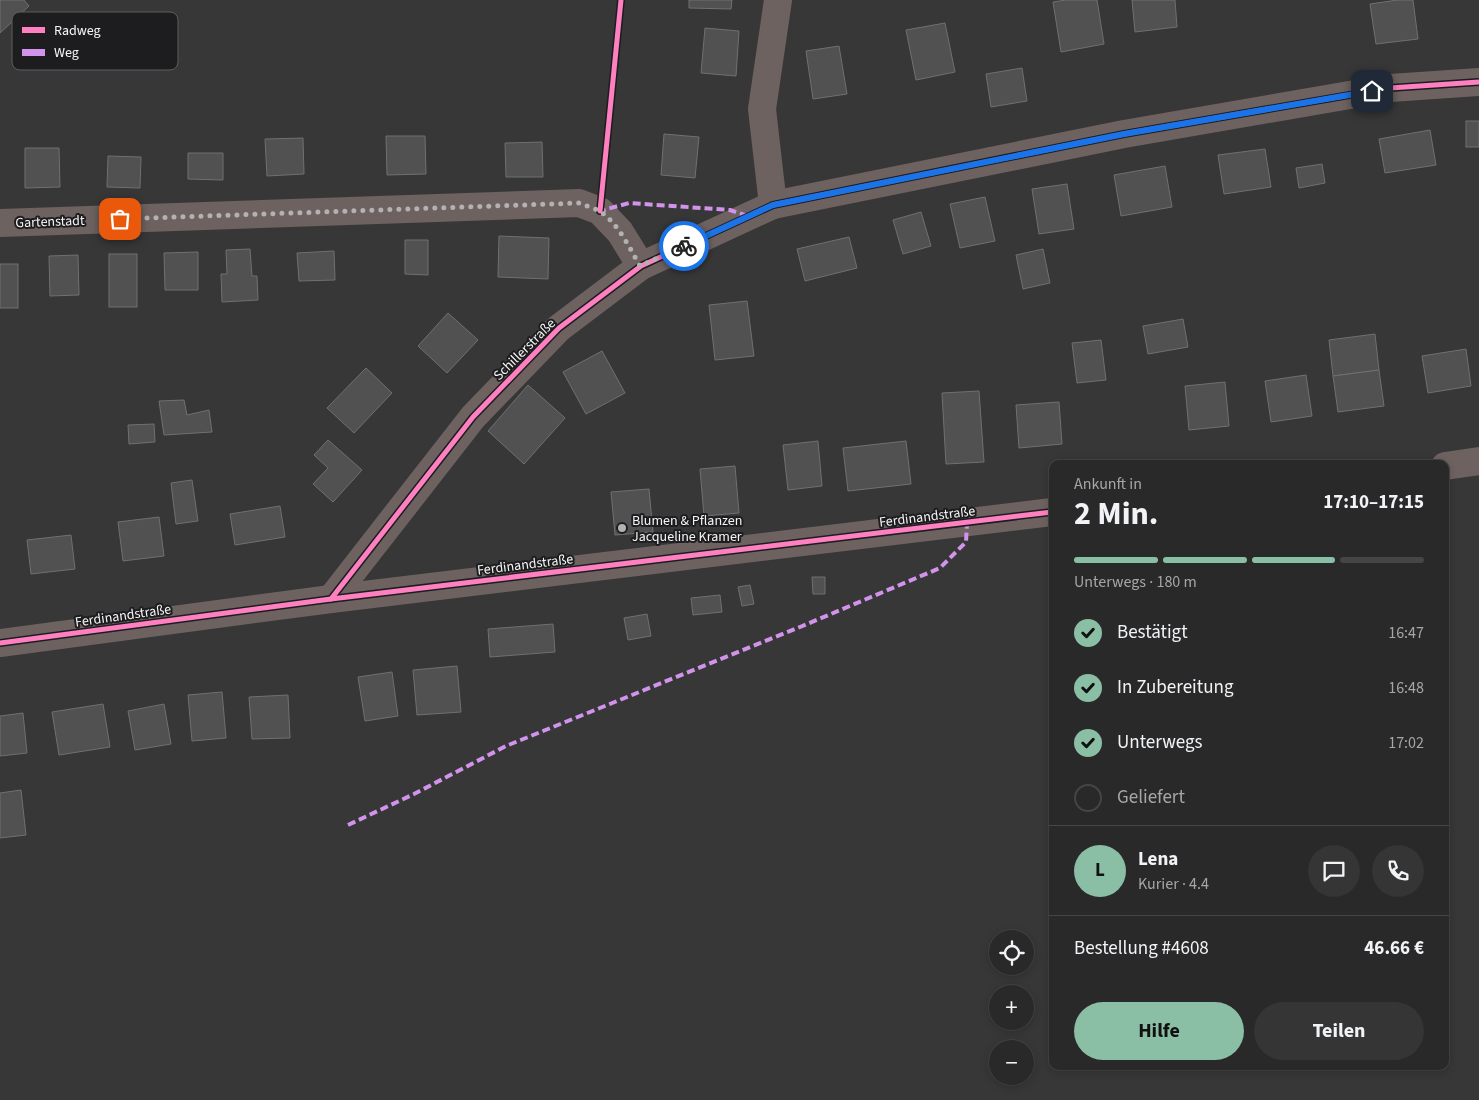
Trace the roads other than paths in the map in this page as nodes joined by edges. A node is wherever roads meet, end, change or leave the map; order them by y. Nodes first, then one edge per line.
1 (778, 0) edge
2 (1479, 82) edge
3 (773, 205) junction
4 (0, 223) edge
5 (640, 266) junction
6 (1479, 462) edge
7 (1449, 466) edge
8 (1049, 512) edge
9 (331, 599) junction
10 (0, 643) edge

1 - 3 street
2 - 3 street, Schillerstraße
3 - 5 street, Schillerstraße
4 - 5 street, Gartenstadt
5 - 9 street, Schillerstraße
6 - 7 street
8 - 9 street, Ferdinandstraße
9 - 10 street, Ferdinandstraße

